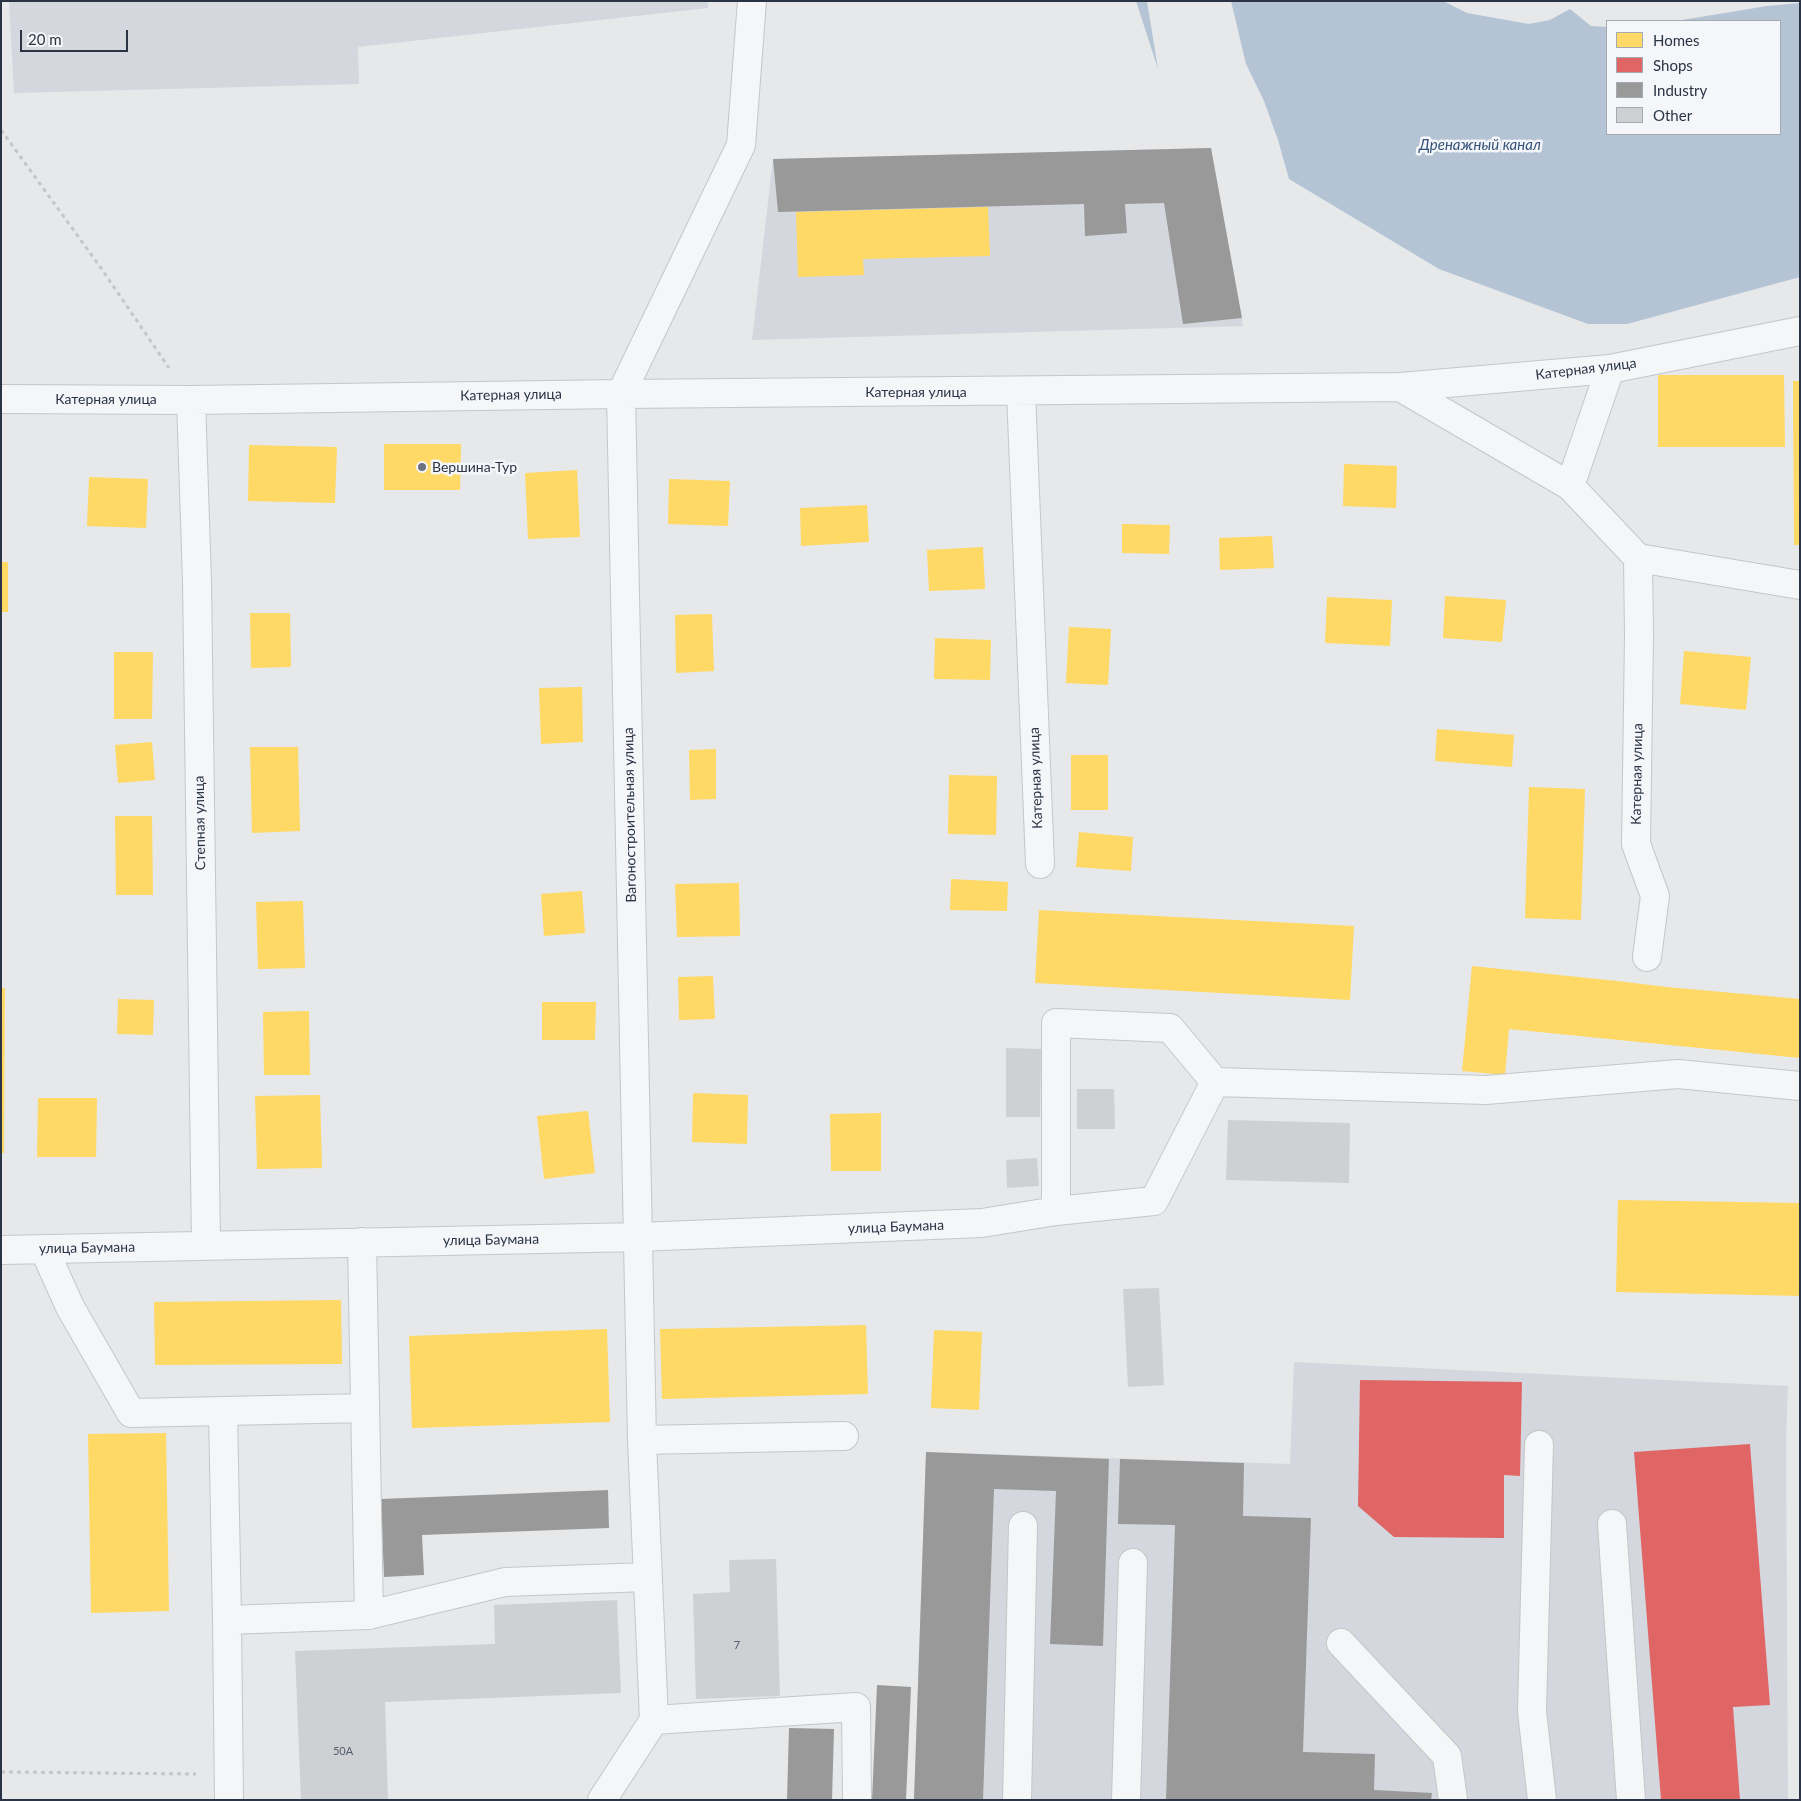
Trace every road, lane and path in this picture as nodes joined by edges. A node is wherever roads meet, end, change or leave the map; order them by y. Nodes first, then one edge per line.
1 (752, 1) edge
2 (1, 130) edge
3 (1800, 330) edge
4 (1610, 369) junction
5 (1400, 387) junction
6 (1021, 392) junction
7 (621, 394) junction
8 (1, 398) edge
9 (191, 400) junction
10 (1570, 486) junction
11 (1638, 558) junction
12 (1800, 585) edge
13 (1040, 864) dead end
14 (1647, 957) dead end
15 (1214, 1082) junction
16 (1800, 1086) edge
17 (1056, 1211) junction
18 (639, 1237) junction
19 (362, 1242) junction
20 (206, 1245) junction
21 (44, 1249) junction
22 (1, 1250) edge
23 (365, 1408) junction
24 (223, 1411) junction
25 (844, 1436) dead end
26 (642, 1440) junction
27 (1539, 1445) dead end
28 (1612, 1524) dead end
29 (1023, 1526) dead end
30 (1133, 1564) dead end
31 (647, 1577) junction
32 (369, 1615) junction
33 (227, 1620) junction
34 (1341, 1643) dead end
35 (654, 1720) junction
36 (1, 1772) edge
37 (229, 1787) edge
38 (602, 1800) edge
39 (856, 1800) edge
40 (1017, 1800) edge
41 (1126, 1800) edge
42 (1453, 1800) edge
43 (1542, 1800) edge
44 (1631, 1800) edge

1 - 7 street
2 - 9 path
3 - 4 street, Катерная улица
4 - 5 street, Катерная улица
4 - 10 street
5 - 6 street, Катерная улица
5 - 10 street
6 - 7 street, Катерная улица
6 - 13 street, Катерная улица
7 - 9 street, Катерная улица
7 - 18 street, Вагоностроительная улица
8 - 9 street, Катерная улица
9 - 20 street, Степная улица
10 - 11 street
11 - 12 street
11 - 14 street, Катерная улица
15 - 16 street
15 - 17 street, улица Баумана
15 - 17 street
17 - 18 street, улица Баумана
18 - 19 street, улица Баумана
18 - 26 street, Вагоностроительная улица
19 - 20 street, улица Баумана
19 - 23 street
20 - 21 street, улица Баумана
21 - 22 street, улица Баумана
21 - 24 street
23 - 24 street
23 - 32 street
24 - 33 street
25 - 26 street
26 - 31 street, Вагоностроительная улица
27 - 43 street
28 - 44 street
29 - 40 street
30 - 41 street
31 - 32 street
31 - 35 street, Вагоностроительная улица
32 - 33 street
33 - 37 street
34 - 42 street
35 - 38 street
35 - 39 street
36 - 37 path

